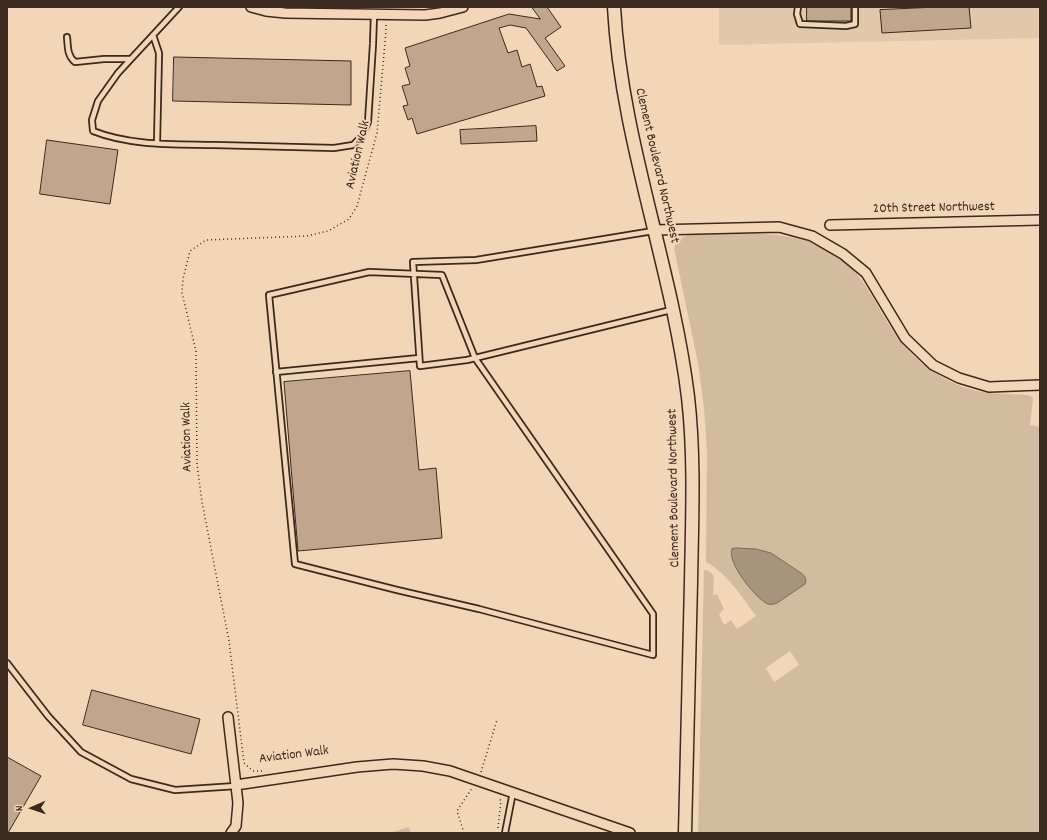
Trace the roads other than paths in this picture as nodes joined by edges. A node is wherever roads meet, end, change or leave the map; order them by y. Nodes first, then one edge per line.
1 (179, 7) edge
2 (251, 7) edge
3 (463, 7) edge
4 (614, 7) edge
5 (798, 7) edge
6 (855, 7) edge
7 (374, 14) junction
8 (153, 35) junction
9 (67, 37) dead end
10 (130, 59) junction
11 (157, 143) junction
12 (1040, 220) edge
13 (830, 225) dead end
14 (655, 230) junction
15 (414, 274) junction
16 (673, 310) junction
17 (419, 358) junction
18 (475, 358) junction
19 (276, 372) junction
20 (1040, 386) edge
21 (7, 663) edge
22 (228, 717) dead end
23 (236, 786) junction
24 (513, 792) junction
25 (231, 833) edge
26 (505, 833) edge
27 (630, 833) edge
28 (685, 833) edge

1 - 8 lane
2 - 7 street
3 - 7 street
4 - 14 street, Clement Boulevard Northwest
5 - 6 lane
7 - 11 lane
8 - 10 lane
8 - 11 lane
9 - 10 lane
10 - 11 lane
12 - 13 street, 20th Street Northwest
14 - 15 lane
14 - 16 street, Clement Boulevard Northwest
14 - 20 street
15 - 17 lane
15 - 18 lane
15 - 19 lane
16 - 18 lane
16 - 28 street, Clement Boulevard Northwest
17 - 18 lane
17 - 19 lane
18 - 19 lane
21 - 23 lane
22 - 23 street
23 - 24 street
23 - 25 street
24 - 26 lane
24 - 27 street

